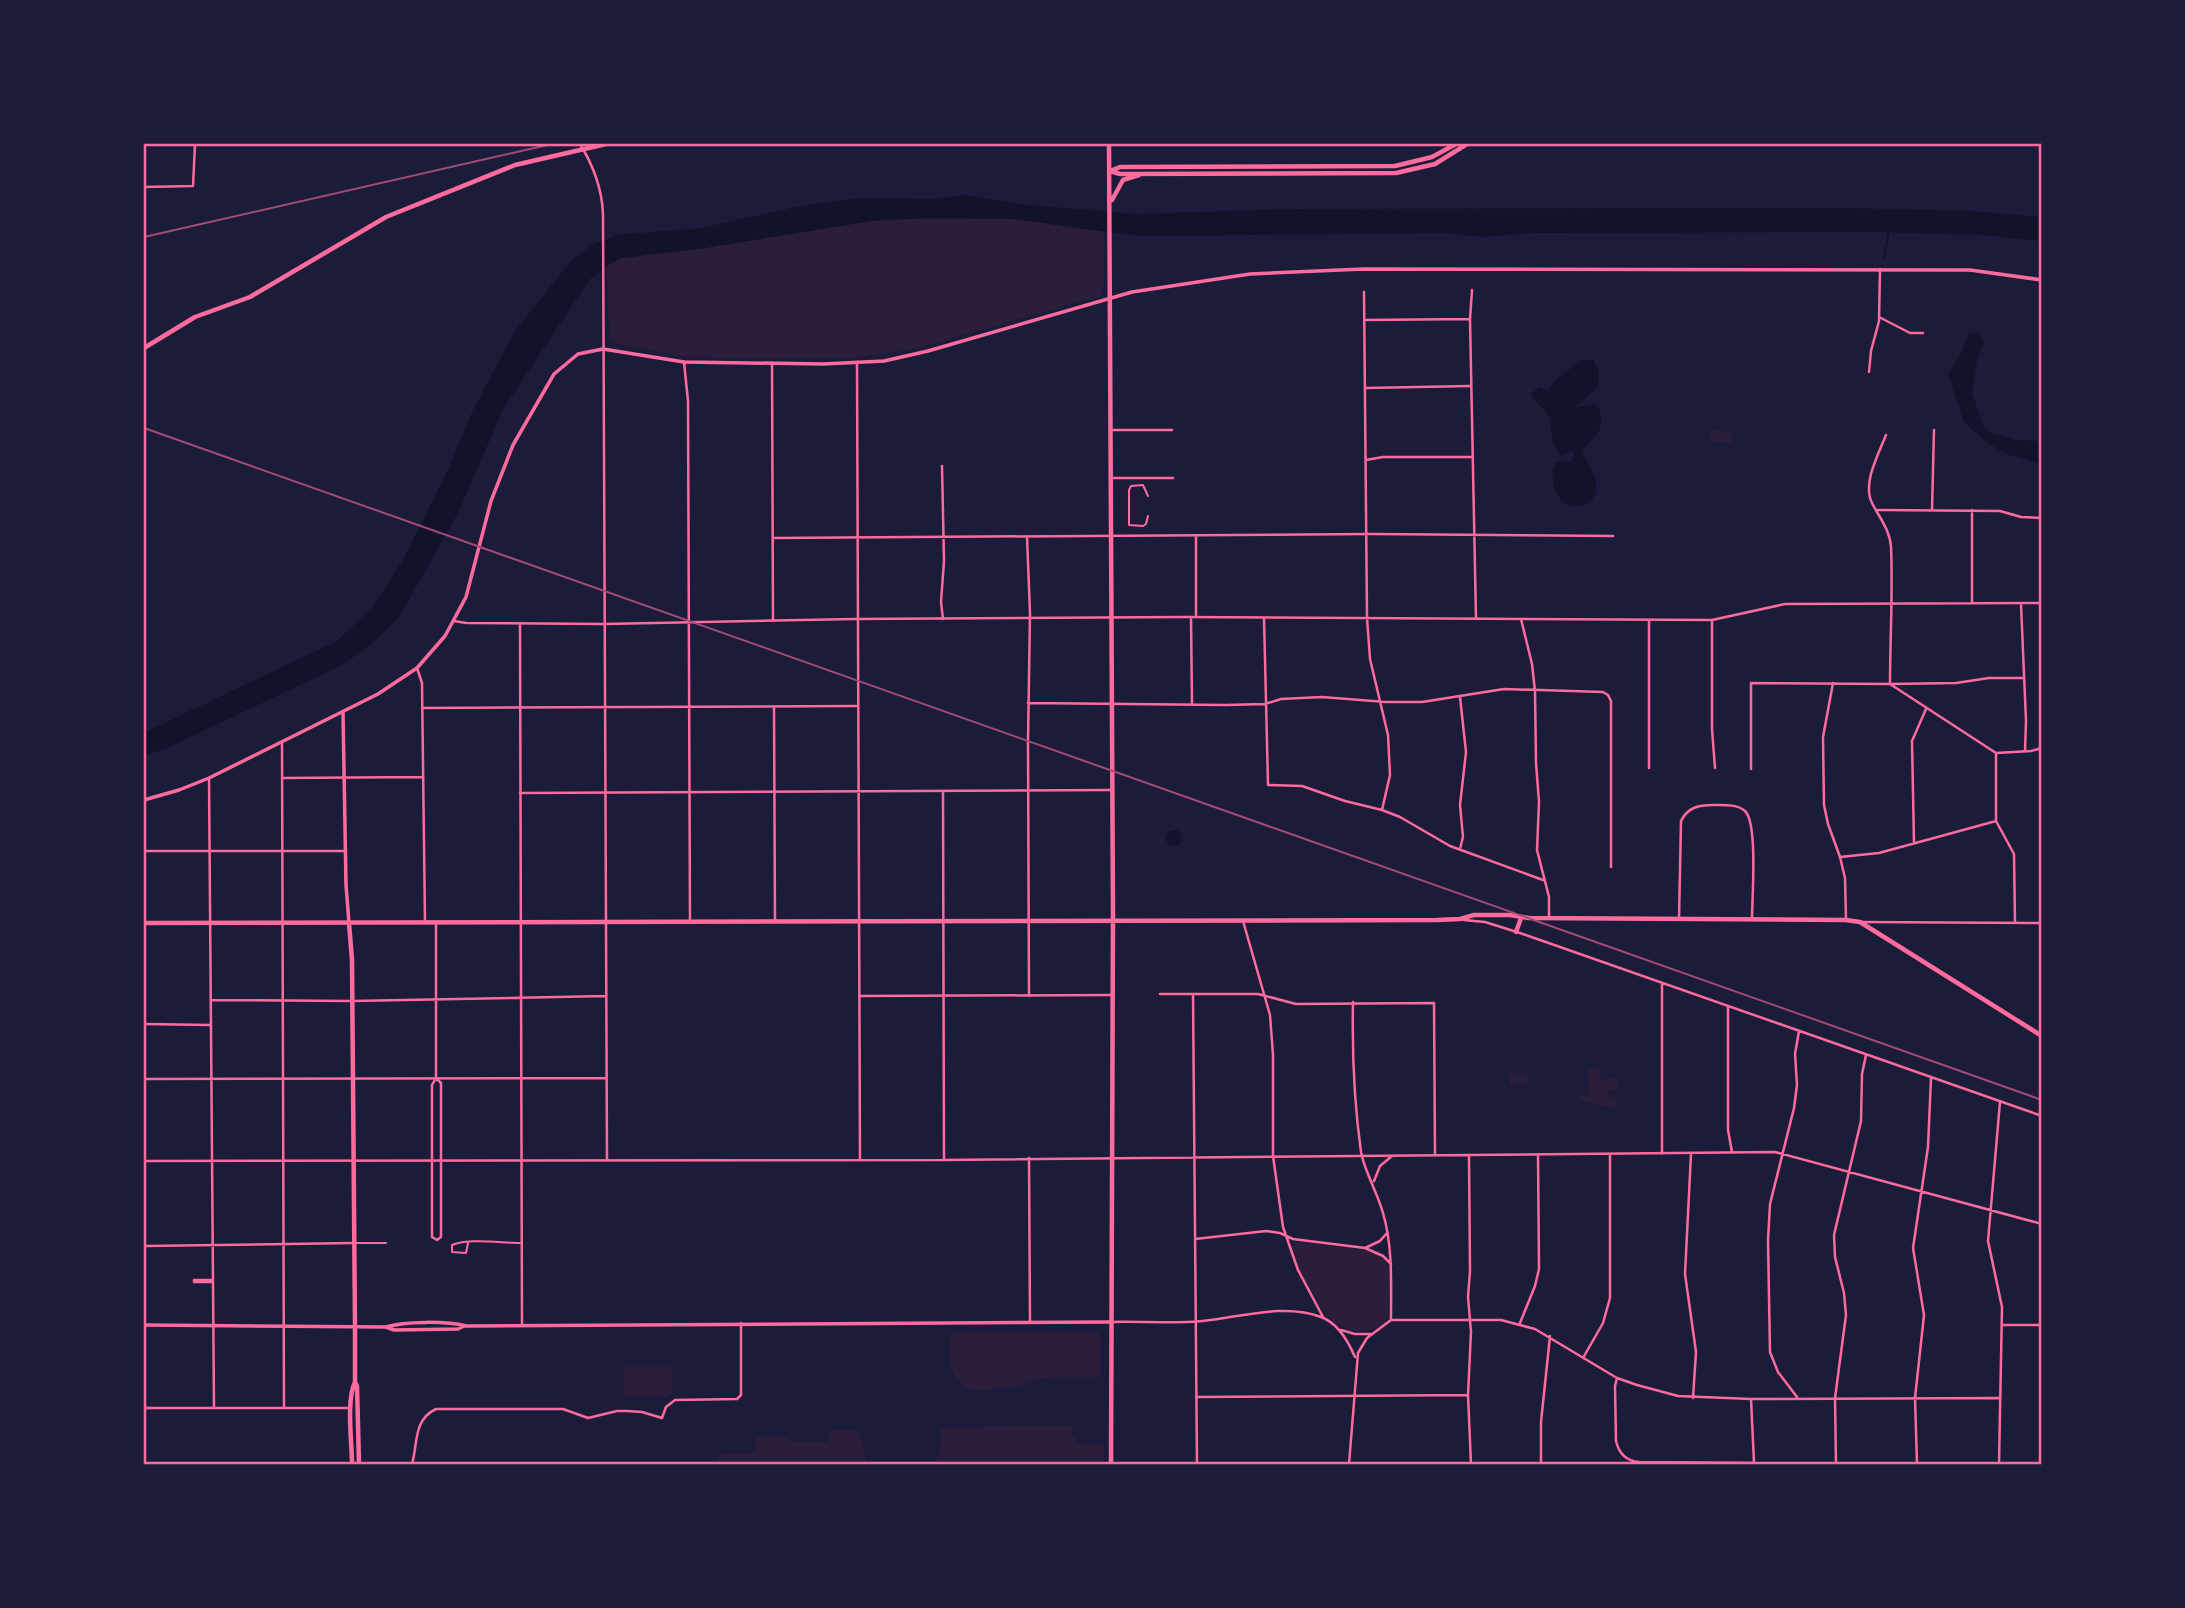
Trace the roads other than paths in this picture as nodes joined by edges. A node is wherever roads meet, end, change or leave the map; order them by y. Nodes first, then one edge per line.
1 (195, 144) edge
2 (606, 144) edge
3 (1109, 144) edge
4 (1456, 144) edge
5 (1467, 144) edge
6 (581, 146) edge
7 (1110, 171) junction
8 (1144, 173) junction
9 (144, 187) edge
10 (1112, 192) junction
11 (1880, 269) junction
12 (2042, 280) edge
13 (1472, 290) dead end
14 (1364, 292) dead end
15 (1111, 298) junction
16 (1879, 317) junction
17 (1470, 319) junction
18 (1365, 320) junction
19 (1923, 333) dead end
20 (144, 348) edge
21 (603, 349) junction
22 (684, 362) junction
23 (772, 363) junction
24 (857, 364) junction
25 (1869, 372) dead end
26 (1471, 386) junction
27 (1365, 388) junction
28 (1111, 430) junction
29 (1172, 430) dead end
30 (1934, 430) dead end
31 (1886, 435) dead end
32 (1472, 457) junction
33 (1366, 460) junction
34 (942, 466) dead end
35 (1111, 478) junction
36 (1173, 478) dead end
37 (1148, 496) dead end
38 (1878, 510) junction
39 (1932, 510) junction
40 (1972, 510) junction
41 (1148, 516) dead end
42 (2042, 518) edge
43 (1196, 535) junction
44 (1366, 535) junction
45 (1112, 536) junction
46 (1474, 536) junction
47 (1613, 536) dead end
48 (858, 537) junction
49 (942, 537) junction
50 (1027, 537) junction
51 (773, 538) junction
52 (1972, 603) junction
53 (2042, 603) edge
54 (1891, 604) junction
55 (2021, 604) junction
56 (1193, 617) junction
57 (1112, 618) junction
58 (1264, 618) junction
59 (1367, 618) junction
60 (1475, 618) junction
61 (943, 619) junction
62 (1030, 619) junction
63 (1521, 619) junction
64 (858, 620) junction
65 (1649, 620) junction
66 (1712, 620) junction
67 (454, 621) junction
68 (773, 621) junction
69 (520, 623) junction
70 (689, 623) junction
71 (604, 624) junction
72 (417, 668) junction
73 (2024, 678) junction
74 (1833, 683) junction
75 (1890, 684) junction
76 (1535, 691) junction
77 (1460, 697) junction
78 (1381, 702) junction
79 (1028, 703) junction
80 (1192, 704) junction
81 (1265, 704) junction
82 (1112, 705) junction
83 (774, 706) junction
84 (858, 706) junction
85 (604, 707) junction
86 (689, 707) junction
87 (422, 708) junction
88 (520, 708) junction
89 (1926, 709) junction
90 (343, 712) junction
91 (282, 741) junction
92 (2042, 748) edge
93 (2025, 751) junction
94 (1996, 753) junction
95 (1649, 768) dead end
96 (1715, 768) dead end
97 (1751, 769) dead end
98 (345, 777) junction
99 (423, 777) junction
100 (209, 778) junction
101 (282, 778) junction
102 (1028, 790) junction
103 (1113, 790) junction
104 (774, 791) junction
105 (858, 791) junction
106 (943, 791) junction
107 (605, 792) junction
108 (689, 792) junction
109 (520, 793) junction
110 (144, 800) edge
111 (1382, 810) junction
112 (1996, 821) junction
113 (1914, 842) junction
114 (1460, 849) junction
115 (209, 850) junction
116 (282, 850) junction
117 (346, 850) junction
118 (144, 851) edge
119 (1840, 857) junction
120 (1611, 867) dead end
121 (1543, 880) junction
122 (1521, 918) junction
123 (1549, 918) junction
124 (1460, 919) junction
125 (1679, 919) junction
126 (1752, 919) junction
127 (1846, 920) junction
128 (775, 921) junction
129 (859, 921) junction
130 (944, 921) junction
131 (1029, 921) junction
132 (1113, 921) junction
133 (1243, 921) junction
134 (606, 922) junction
135 (690, 922) junction
136 (1860, 922) junction
137 (2015, 922) junction
138 (144, 923) edge
139 (349, 923) junction
140 (425, 923) junction
141 (436, 923) junction
142 (520, 923) junction
143 (2042, 923) edge
144 (209, 924) junction
145 (282, 924) junction
146 (1516, 932) junction
147 (1662, 983) junction
148 (1160, 994) dead end
149 (1193, 994) junction
150 (1112, 995) junction
151 (606, 996) junction
152 (860, 996) junction
153 (943, 996) junction
154 (1029, 996) junction
155 (1266, 996) junction
156 (521, 999) junction
157 (210, 1000) junction
158 (436, 1000) junction
159 (283, 1001) junction
160 (352, 1001) junction
161 (1353, 1002) junction
162 (1728, 1006) junction
163 (144, 1024) edge
164 (211, 1025) junction
165 (1798, 1031) junction
166 (2042, 1036) edge
167 (1866, 1055) junction
168 (606, 1077) junction
169 (436, 1078) junction
170 (522, 1078) junction
171 (1931, 1078) junction
172 (144, 1079) edge
173 (211, 1079) junction
174 (284, 1079) junction
175 (352, 1079) junction
176 (2000, 1102) junction
177 (2042, 1116) edge
178 (1732, 1152) junction
179 (1662, 1154) junction
180 (1691, 1154) junction
181 (1783, 1154) junction
182 (1538, 1155) junction
183 (1610, 1155) junction
184 (1273, 1156) junction
185 (1362, 1156) junction
186 (1392, 1156) junction
187 (1435, 1156) junction
188 (1469, 1156) junction
189 (1194, 1157) junction
190 (1029, 1158) junction
191 (1112, 1158) junction
192 (353, 1160) junction
193 (521, 1160) junction
194 (607, 1160) junction
195 (860, 1160) junction
196 (944, 1160) junction
197 (144, 1161) edge
198 (283, 1161) junction
199 (432, 1161) junction
200 (441, 1161) junction
201 (212, 1162) junction
202 (1848, 1172) junction
203 (1374, 1184) junction
204 (1921, 1191) junction
205 (1989, 1210) junction
206 (2042, 1224) edge
207 (1387, 1231) junction
208 (1285, 1236) junction
209 (1195, 1239) junction
210 (354, 1243) junction
211 (386, 1243) dead end
212 (468, 1243) junction
213 (522, 1243) junction
214 (284, 1244) junction
215 (212, 1245) junction
216 (144, 1246) edge
217 (1365, 1248) junction
218 (1391, 1265) junction
219 (1323, 1317) junction
220 (1470, 1320) junction
221 (1196, 1321) junction
222 (1391, 1321) junction
223 (1030, 1322) junction
224 (1111, 1322) junction
225 (741, 1323) junction
226 (1520, 1324) junction
227 (144, 1325) edge
228 (522, 1325) junction
229 (2002, 1325) junction
230 (2042, 1325) edge
231 (213, 1326) junction
232 (284, 1326) junction
233 (355, 1327) junction
234 (1338, 1328) junction
235 (1372, 1334) junction
236 (1550, 1336) junction
237 (1583, 1358) junction
238 (1356, 1361) junction
239 (1617, 1378) junction
240 (355, 1382) junction
241 (1468, 1395) junction
242 (1355, 1396) junction
243 (1196, 1397) junction
244 (1693, 1398) junction
245 (1798, 1398) junction
246 (1835, 1398) junction
247 (1915, 1398) junction
248 (1999, 1398) junction
249 (1751, 1399) junction
250 (284, 1407) junction
251 (144, 1408) edge
252 (214, 1408) junction
253 (351, 1408) junction
254 (1686, 1464) edge
255 (1754, 1464) edge
256 (352, 1465) edge
257 (359, 1465) edge
258 (412, 1465) edge
259 (1111, 1465) edge
260 (1196, 1465) edge
261 (1349, 1465) edge
262 (1471, 1465) edge
263 (1541, 1465) edge
264 (1836, 1465) edge
265 (1917, 1465) edge
266 (1999, 1465) edge

1 - 9 street
2 - 6 main road
3 - 7 main road
4 - 7 main road
5 - 8 main road
6 - 20 main road
6 - 21 street
7 - 8 main road
7 - 10 main road
8 - 10 main road
10 - 15 main road
11 - 12 street
11 - 15 street
11 - 16 street
13 - 17 street
14 - 18 street
15 - 24 street
15 - 28 main road
16 - 19 street
16 - 25 street
17 - 18 street
17 - 26 street
18 - 27 street
21 - 22 street
21 - 67 street
21 - 71 street
22 - 23 street
22 - 70 street
23 - 24 street
23 - 51 street
24 - 48 street
26 - 27 street
26 - 32 street
27 - 33 street
28 - 29 street
28 - 35 main road
30 - 39 street
31 - 38 street
32 - 33 street
32 - 46 street
33 - 44 street
34 - 49 street
35 - 36 street
35 - 45 main road
37 - 41 lane
38 - 39 street
38 - 54 street
39 - 40 street
40 - 42 street
40 - 52 street
43 - 44 street
43 - 45 street
43 - 56 street
44 - 46 street
44 - 59 street
45 - 50 street
45 - 57 main road
46 - 47 street
46 - 60 street
48 - 49 street
48 - 51 street
48 - 64 street
49 - 50 street
49 - 61 street
50 - 62 street
51 - 68 street
52 - 54 street
52 - 55 street
53 - 55 street
54 - 66 street
54 - 75 street
55 - 73 street
56 - 57 street
56 - 58 street
56 - 80 street
57 - 62 street
57 - 82 main road
58 - 59 street
58 - 81 street
59 - 60 street
59 - 78 street
60 - 63 street
61 - 62 street
61 - 64 street
62 - 79 street
63 - 65 street
63 - 76 street
64 - 68 street
64 - 84 street
65 - 66 street
65 - 95 street
66 - 96 street
67 - 69 street
67 - 72 street
68 - 70 street
69 - 71 street
69 - 88 street
70 - 71 street
70 - 86 street
71 - 85 street
72 - 87 street
72 - 90 street
73 - 75 street
73 - 93 street
74 - 75 street
74 - 97 street
74 - 119 street
75 - 89 street
76 - 77 street
76 - 120 street
76 - 121 street
77 - 78 street
77 - 114 street
78 - 81 street
78 - 111 street
79 - 82 street
79 - 102 street
80 - 81 street
80 - 82 street
81 - 111 street
82 - 103 main road
83 - 84 street
83 - 86 street
83 - 104 street
84 - 105 street
85 - 86 street
85 - 88 street
85 - 107 street
86 - 108 street
87 - 88 street
87 - 99 street
88 - 109 street
89 - 94 street
89 - 113 street
90 - 91 street
90 - 98 street
91 - 100 street
91 - 101 street
92 - 93 street
93 - 94 street
94 - 112 street
98 - 99 street
98 - 101 street
98 - 117 street
99 - 140 street
100 - 110 street
100 - 115 street
101 - 116 street
102 - 103 street
102 - 106 street
102 - 131 street
103 - 132 main road
104 - 105 street
104 - 108 street
104 - 128 street
105 - 106 street
105 - 129 street
106 - 130 street
107 - 108 street
107 - 109 street
107 - 134 street
108 - 135 street
109 - 142 street
111 - 114 street
112 - 113 street
112 - 137 street
113 - 119 street
114 - 121 street
115 - 116 street
115 - 118 street
115 - 144 street
116 - 117 street
116 - 145 street
117 - 139 street
119 - 127 street
121 - 123 street
122 - 123 main road
122 - 124 main road
122 - 146 main road
123 - 125 main road
124 - 133 main road
124 - 146 street
125 - 126 main road
125 - 126 street
126 - 127 main road
127 - 136 main road
128 - 129 main road
128 - 135 main road
129 - 130 main road
129 - 152 street
130 - 131 main road
130 - 153 street
131 - 132 main road
131 - 154 street
132 - 133 main road
132 - 150 main road
133 - 155 street
134 - 135 main road
134 - 142 main road
134 - 151 street
136 - 137 street
136 - 166 main road
137 - 143 street
138 - 144 main road
139 - 140 main road
139 - 145 main road
139 - 160 main road
140 - 141 main road
141 - 142 main road
141 - 158 street
142 - 156 street
144 - 145 main road
144 - 157 street
145 - 159 street
146 - 147 street
147 - 162 street
147 - 179 street
148 - 149 street
149 - 155 street
149 - 189 street
150 - 154 street
150 - 191 main road
151 - 156 street
151 - 168 street
152 - 153 street
152 - 195 street
153 - 154 street
153 - 196 street
155 - 161 street
155 - 184 street
156 - 158 street
156 - 170 street
157 - 159 street
157 - 164 street
158 - 160 street
158 - 169 street
159 - 160 street
159 - 174 street
160 - 175 main road
161 - 185 street
161 - 187 street
162 - 165 street
162 - 178 street
163 - 164 street
164 - 173 street
165 - 167 street
165 - 181 street
167 - 171 street
167 - 202 street
168 - 170 street
168 - 194 street
169 - 170 street
169 - 175 street
169 - 199 street
169 - 200 street
170 - 193 street
171 - 176 street
171 - 204 street
172 - 173 street
173 - 174 street
173 - 201 street
174 - 175 street
174 - 198 street
175 - 192 main road
176 - 177 street
176 - 205 street
178 - 180 street
178 - 181 street
179 - 180 street
179 - 183 street
180 - 244 street
181 - 202 street
181 - 245 street
182 - 183 street
182 - 188 street
182 - 226 street
183 - 237 street
184 - 185 street
184 - 189 street
184 - 208 street
185 - 186 street
185 - 203 street
186 - 187 street
186 - 203 street
187 - 188 street
188 - 220 street
189 - 191 street
189 - 209 street
190 - 191 street
190 - 196 street
190 - 223 street
191 - 224 main road
192 - 198 street
192 - 199 street
192 - 210 main road
193 - 194 street
193 - 200 street
193 - 213 street
194 - 195 street
195 - 196 street
197 - 201 street
198 - 201 street
198 - 214 street
199 - 200 street
199 - 200 street
201 - 215 street
202 - 204 street
202 - 246 street
203 - 207 street
204 - 205 street
204 - 247 street
205 - 206 street
205 - 229 street
207 - 217 street
207 - 218 street
208 - 209 street
208 - 217 street
208 - 219 street
209 - 221 street
210 - 211 lane
210 - 214 street
210 - 233 main road
212 - 212 lane
212 - 213 lane
213 - 228 street
214 - 215 street
214 - 232 street
215 - 216 street
215 - 231 street
217 - 218 street
218 - 222 street
219 - 221 street
219 - 234 street
220 - 222 street
220 - 226 street
220 - 241 street
221 - 224 street
221 - 243 street
222 - 235 street
223 - 224 street
223 - 225 street
224 - 259 main road
225 - 228 street
225 - 258 street
226 - 236 street
227 - 231 street
228 - 233 street
229 - 230 street
229 - 248 street
231 - 232 street
231 - 252 street
232 - 233 street
232 - 250 street
233 - 240 main road
234 - 235 street
234 - 238 street
235 - 238 street
236 - 237 street
236 - 263 street
237 - 239 street
238 - 242 street
239 - 244 street
239 - 254 street
240 - 253 main road
240 - 257 main road
241 - 242 street
241 - 262 street
242 - 243 street
242 - 261 street
243 - 260 street
244 - 249 street
245 - 246 street
245 - 249 street
246 - 247 street
246 - 264 street
247 - 248 street
247 - 265 street
248 - 266 street
249 - 255 street
250 - 252 street
250 - 253 street
251 - 252 street
253 - 256 main road
254 - 255 street

